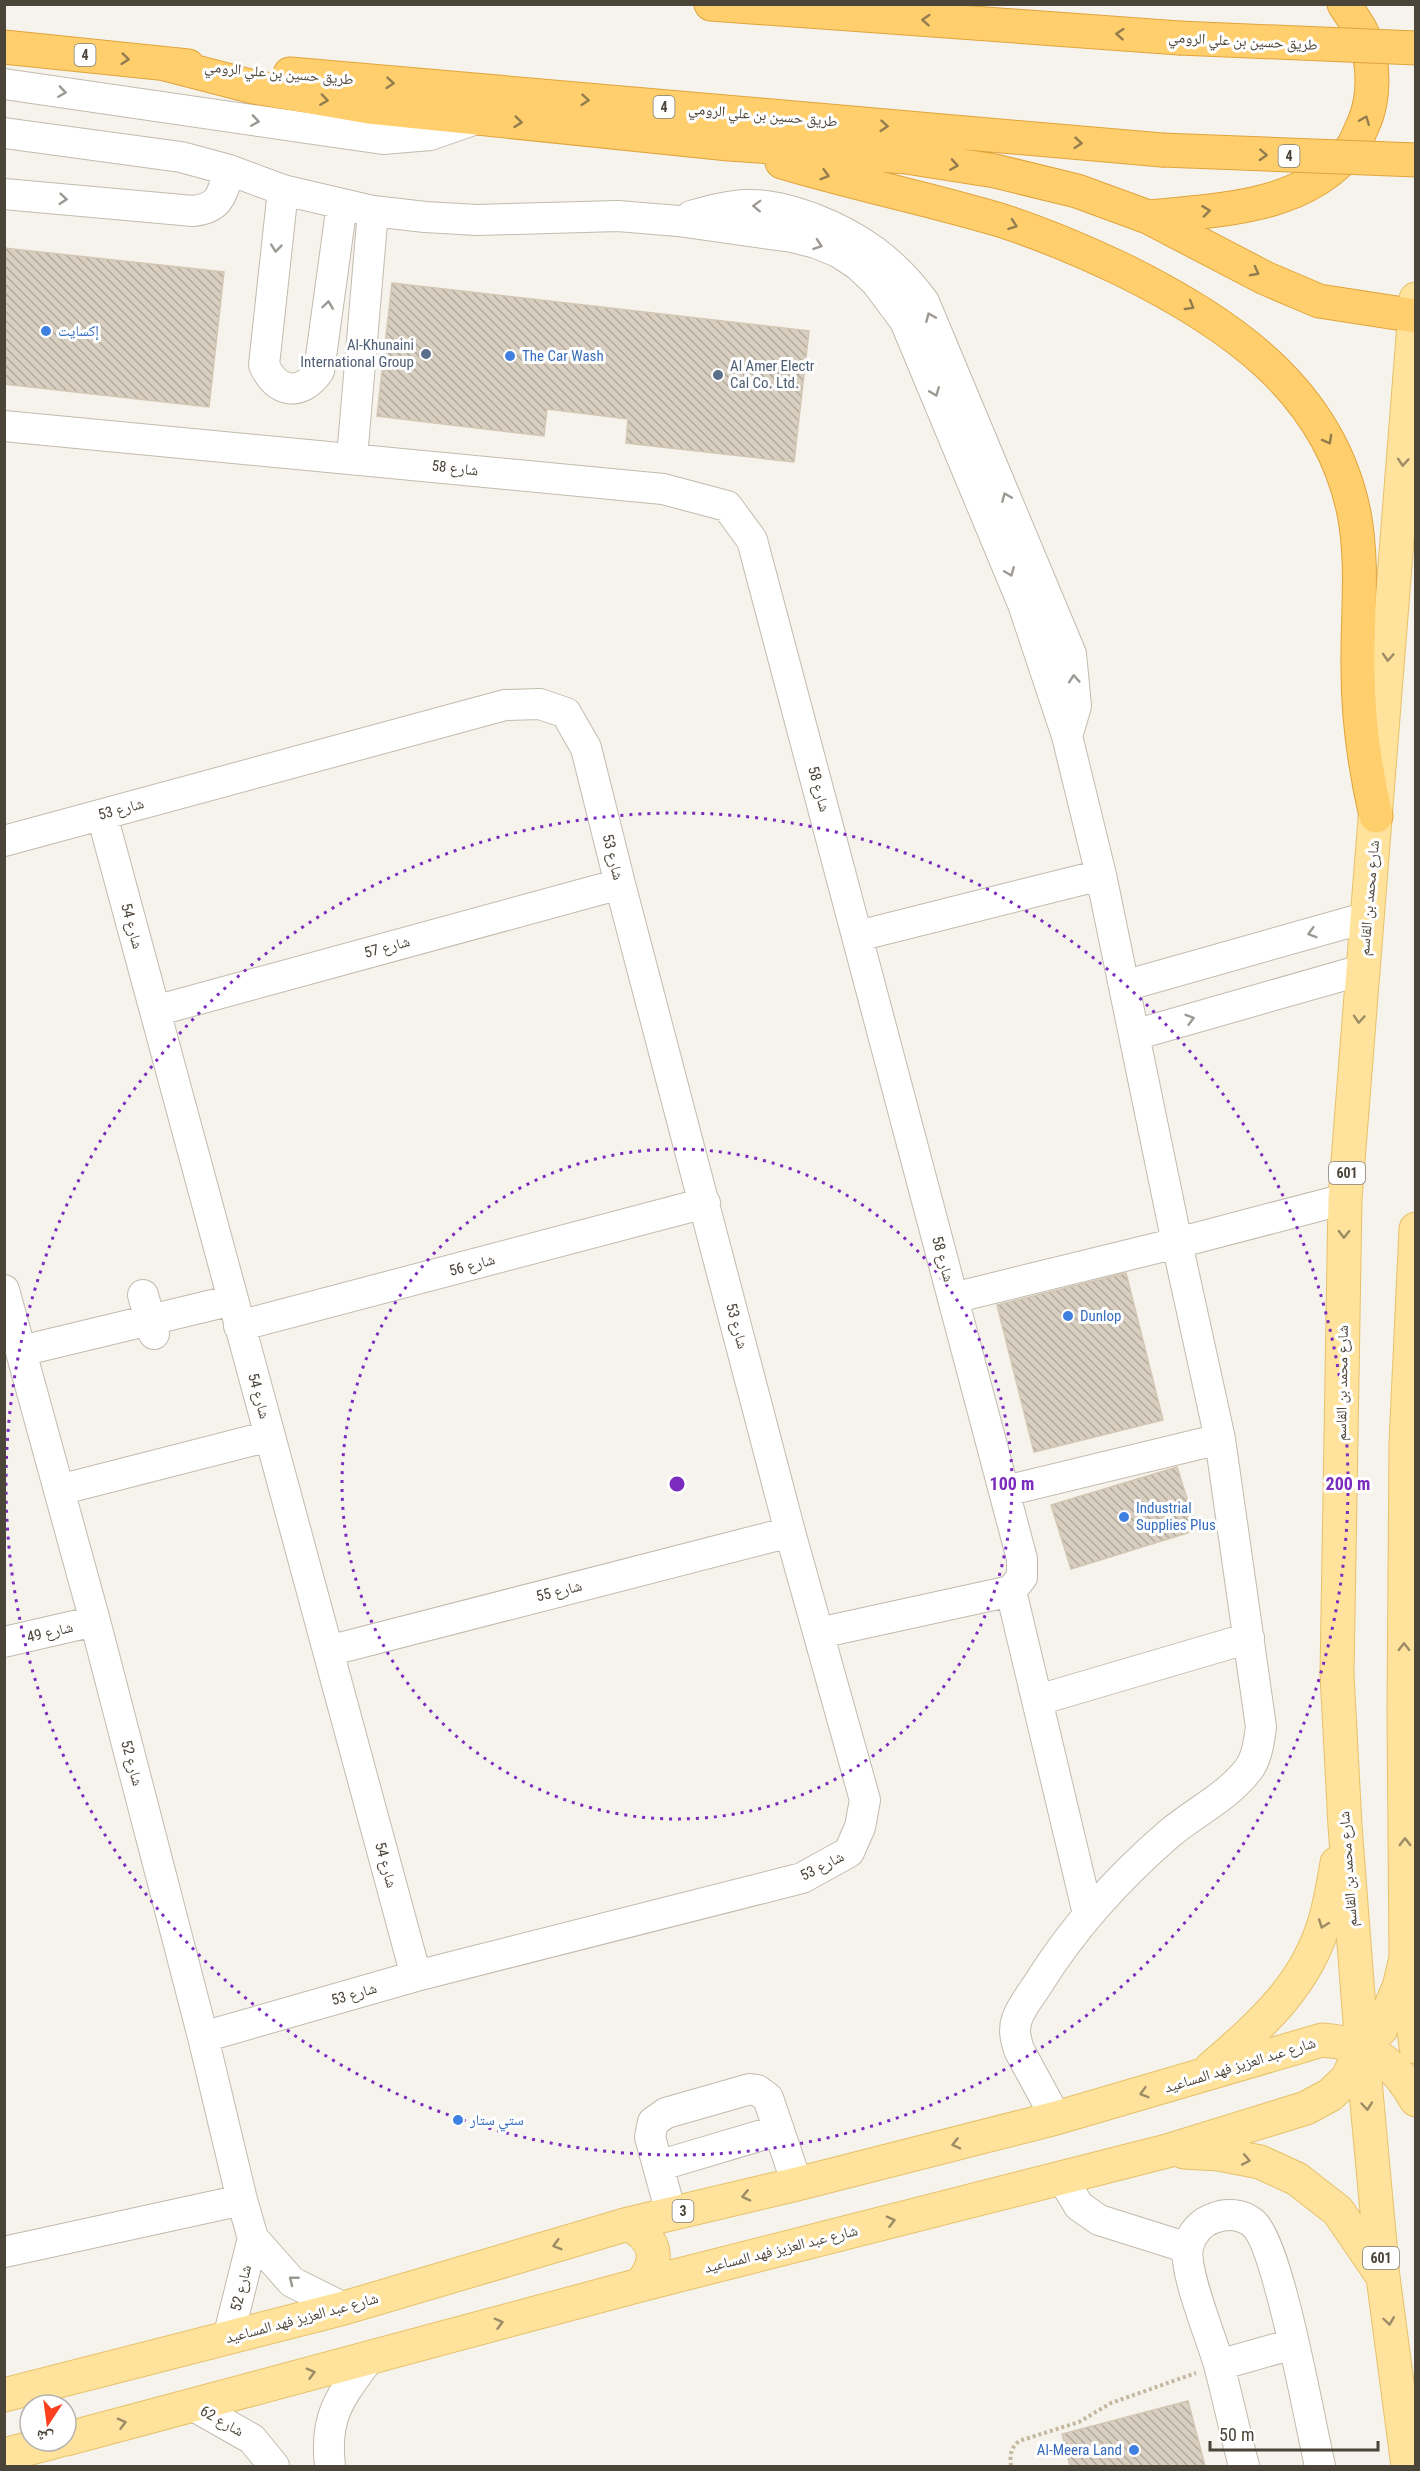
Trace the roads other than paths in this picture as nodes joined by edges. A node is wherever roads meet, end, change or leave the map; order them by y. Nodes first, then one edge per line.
1 (711, 4) edge
2 (1344, 4) edge
3 (4, 47) edge
4 (1416, 48) edge
5 (165, 64) junction
6 (4, 84) edge
7 (479, 118) junction
8 (4, 134) edge
9 (729, 144) junction
10 (1416, 160) edge
11 (229, 170) junction
12 (283, 190) junction
13 (4, 194) edge
14 (342, 204) junction
15 (373, 211) junction
16 (1148, 217) junction
17 (1415, 310) edge
18 (4, 426) edge
19 (352, 458) junction
20 (102, 815) junction
21 (1376, 816) junction
22 (4, 841) edge
23 (1101, 875) junction
24 (620, 884) junction
25 (1368, 917) junction
26 (858, 936) junction
27 (1362, 970) junction
28 (1124, 986) junction
29 (155, 1011) junction
30 (1134, 1035) junction
31 (1345, 1199) junction
32 (705, 1203) junction
33 (1416, 1229) edge
34 (1177, 1243) junction
35 (4, 1290) edge
36 (953, 1298) junction
37 (236, 1313) junction
38 (21, 1351) junction
39 (270, 1436) junction
40 (1220, 1439) junction
41 (59, 1490) junction
42 (1005, 1491) junction
43 (790, 1532) junction
44 (1011, 1591) junction
45 (95, 1621) junction
46 (819, 1633) junction
47 (1250, 1638) junction
48 (4, 1642) edge
49 (328, 1651) junction
50 (1038, 1700) junction
51 (1345, 1826) junction
52 (1088, 1914) junction
53 (1406, 1958) junction
54 (416, 1976) junction
55 (203, 2037) junction
56 (1416, 2047) edge
57 (1362, 2048) junction
58 (1201, 2077) junction
59 (1416, 2100) edge
60 (1056, 2118) junction
61 (779, 2130) junction
62 (1167, 2151) junction
63 (658, 2166) junction
64 (1062, 2178) junction
65 (797, 2184) junction
66 (242, 2200) junction
67 (671, 2213) junction
68 (628, 2224) junction
69 (253, 2238) junction
70 (1188, 2248) junction
71 (4, 2252) edge
72 (1383, 2277) junction
73 (640, 2285) junction
74 (344, 2308) junction
75 (228, 2338) junction
76 (1293, 2344) junction
77 (370, 2357) junction
78 (1219, 2365) junction
79 (4, 2395) edge
80 (192, 2405) junction
81 (78, 2436) edge
82 (274, 2466) edge
83 (330, 2466) edge
84 (1244, 2466) edge
85 (1320, 2466) edge
86 (1408, 2466) edge

4 -> 1 highway, طريق حسين بن علي الرومي, bridge
16 -> 2 highway
3 -> 5 highway, طريق حسين بن علي الرومي / 4
5 -> 7 highway
5 -> 10 highway, طريق حسين بن علي الرومي / 4, bridge
6 -> 7 street
7 -> 9 highway
8 - 11 street
9 -> 16 highway
9 -> 21 highway
11 - 12 street
13 -> 11 street
12 - 14 street
12 -> 14 street
14 - 15 street
15 - 19 street
15 - 23 street
16 -> 17 highway
17 -> 21 main road, شارع محمد بن القاسم / 601
18 - 19 street, شارع 58
19 - 26 street, شارع 58
20 - 22 street, شارع 53
20 - 24 street, شارع 53
20 - 29 street, شارع 54
21 - 25 main road, شارع محمد بن القاسم / 601
23 - 26 street
23 - 28 street
24 - 29 street, شارع 57
24 - 32 street, شارع 53
25 - 27 main road, شارع محمد بن القاسم / 601
25 -> 28 street
26 - 36 street, شارع 58
30 -> 27 street
27 -> 31 main road, شارع محمد بن القاسم / 601
28 - 30 street
29 - 37 street, شارع 54
30 - 34 street
31 - 34 street
31 -> 51 main road, شارع محمد بن القاسم / 601
32 - 37 street, شارع 56
32 - 43 street, شارع 53
53 -> 33 main road
34 - 36 street
34 - 40 street
35 - 38 street, شارع 52
36 - 42 street, شارع 58
37 - 38 street, شارع 56
37 - 39 street, شارع 54
38 - 41 street, شارع 52
39 - 41 street
39 - 49 street, شارع 54
40 - 42 street
40 - 47 street
41 - 45 street, شارع 52
42 - 44 street, شارع 58
43 - 46 street, شارع 53
43 - 49 street, شارع 55
44 - 46 street
44 - 50 street
45 - 48 street, شارع 49
45 - 55 street, شارع 52
46 - 54 street, شارع 53
47 - 50 street
47 - 52 street
49 - 54 street, شارع 54
50 - 52 street
51 - 57 main road, شارع محمد بن القاسم / 601
51 -> 58 main road
52 - 60 street
53 - 56 main road
53 - 57 main road
54 - 55 street, شارع 53
55 - 66 street, شارع 52
57 - 58 main road, شارع عبد العزيز فهد المساعيد / 3
57 - 59 main road
57 - 62 main road, شارع عبد العزيز فهد المساعيد
57 -> 72 main road, شارع محمد بن القاسم / 601
58 -> 60 main road, شارع عبد العزيز فهد المساعيد / 3
60 -> 65 main road, شارع عبد العزيز فهد المساعيد / 3
61 - 63 street
61 - 63 street
61 - 65 street
62 - 64 main road, شارع عبد العزيز فهد المساعيد
62 -> 72 main road
63 - 67 street
64 - 70 street
73 -> 64 main road, شارع عبد العزيز فهد المساعيد
65 -> 67 main road, شارع عبد العزيز فهد المساعيد / 3
66 - 69 street, شارع 52
66 - 71 street
67 - 68 main road, شارع عبد العزيز فهد المساعيد / 3
68 - 73 main road
68 -> 74 main road, شارع عبد العزيز فهد المساعيد / 3
74 -> 69 street, شارع 52
69 - 75 street, شارع 52
70 - 76 street
70 - 78 street
72 -> 86 main road, شارع محمد بن القاسم / 601
77 -> 73 main road, شارع عبد العزيز فهد المساعيد
74 - 75 main road, شارع عبد العزيز فهد المساعيد / 3
75 - 79 main road, شارع عبد العزيز فهد المساعيد / 3
76 - 78 street
76 - 85 street
80 -> 77 main road, شارع عبد العزيز فهد المساعيد
77 - 83 street
78 - 84 street
81 -> 80 main road, شارع عبد العزيز فهد المساعيد
80 - 82 street, شارع 62

